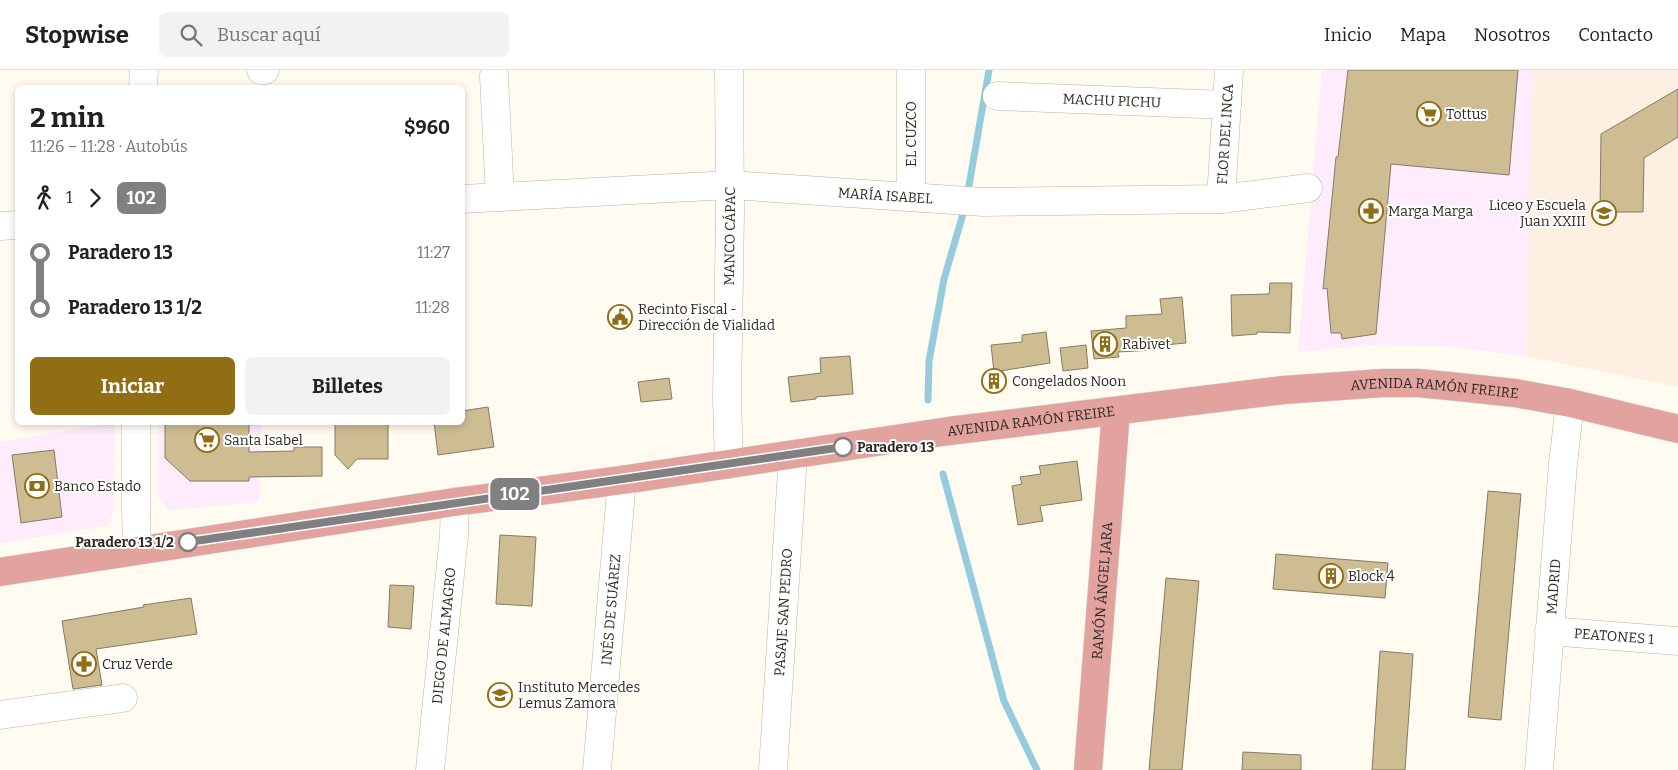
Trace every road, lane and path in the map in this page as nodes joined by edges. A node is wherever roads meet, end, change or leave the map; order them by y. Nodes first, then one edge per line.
1 (144, 70) edge
2 (261, 70) edge
3 (265, 70) edge
4 (729, 70) edge
5 (911, 70) edge
6 (1229, 70) edge
7 (494, 76) dead end
8 (143, 85) edge
9 (998, 96) dead end
10 (1227, 105) junction
11 (730, 184) junction
12 (1308, 188) dead end
13 (500, 197) junction
14 (911, 197) junction
15 (1221, 199) junction
16 (465, 200) edge
17 (15, 225) edge
18 (0, 226) edge
19 (1570, 403) junction
20 (1116, 411) junction
21 (136, 425) edge
22 (1678, 429) edge
23 (793, 455) junction
24 (729, 464) junction
25 (622, 480) junction
26 (455, 502) junction
27 (137, 550) junction
28 (0, 572) edge
29 (1549, 631) junction
30 (1678, 641) edge
31 (123, 698) dead end
32 (0, 715) edge
33 (430, 770) edge
34 (597, 770) edge
35 (773, 770) edge
36 (1088, 770) edge
37 (1539, 770) edge

1 - 8 street
2 - 3 street
4 - 11 street, MANCO CÁPAC
5 - 14 street, EL CUZCO
6 - 10 street, FLOR DEL INCA
7 - 13 street
9 - 10 street, MACHU PICHU
10 - 15 street, FLOR DEL INCA
11 - 13 street, MARÍA ISABEL
11 - 14 street, MARÍA ISABEL
11 - 24 street, MANCO CÁPAC
12 - 15 street, MARÍA ISABEL
13 - 16 street, MARÍA ISABEL
14 - 15 street, MARÍA ISABEL
17 - 18 street
19 - 20 main road, AVENIDA RAMÓN FREIRE
19 - 22 main road, AVENIDA RAMÓN FREIRE
19 - 29 street, MADRID
20 - 23 main road, AVENIDA RAMÓN FREIRE
20 - 36 main road, RAMÓN ÁNGEL JARA
21 - 27 street
23 - 24 main road, AVENIDA RAMÓN FREIRE
23 - 35 street, PASAJE SAN PEDRO
24 - 25 main road, AVENIDA RAMÓN FREIRE
25 - 26 main road, AVENIDA RAMÓN FREIRE
25 - 34 street, INÉS DE SUÁREZ
26 - 27 main road, AVENIDA RAMÓN FREIRE
26 - 33 street, DIEGO DE ALMAGRO
27 - 28 main road, AVENIDA RAMÓN FREIRE
29 - 30 street, PEATONES 1
29 - 37 street, MADRID
31 - 32 street

